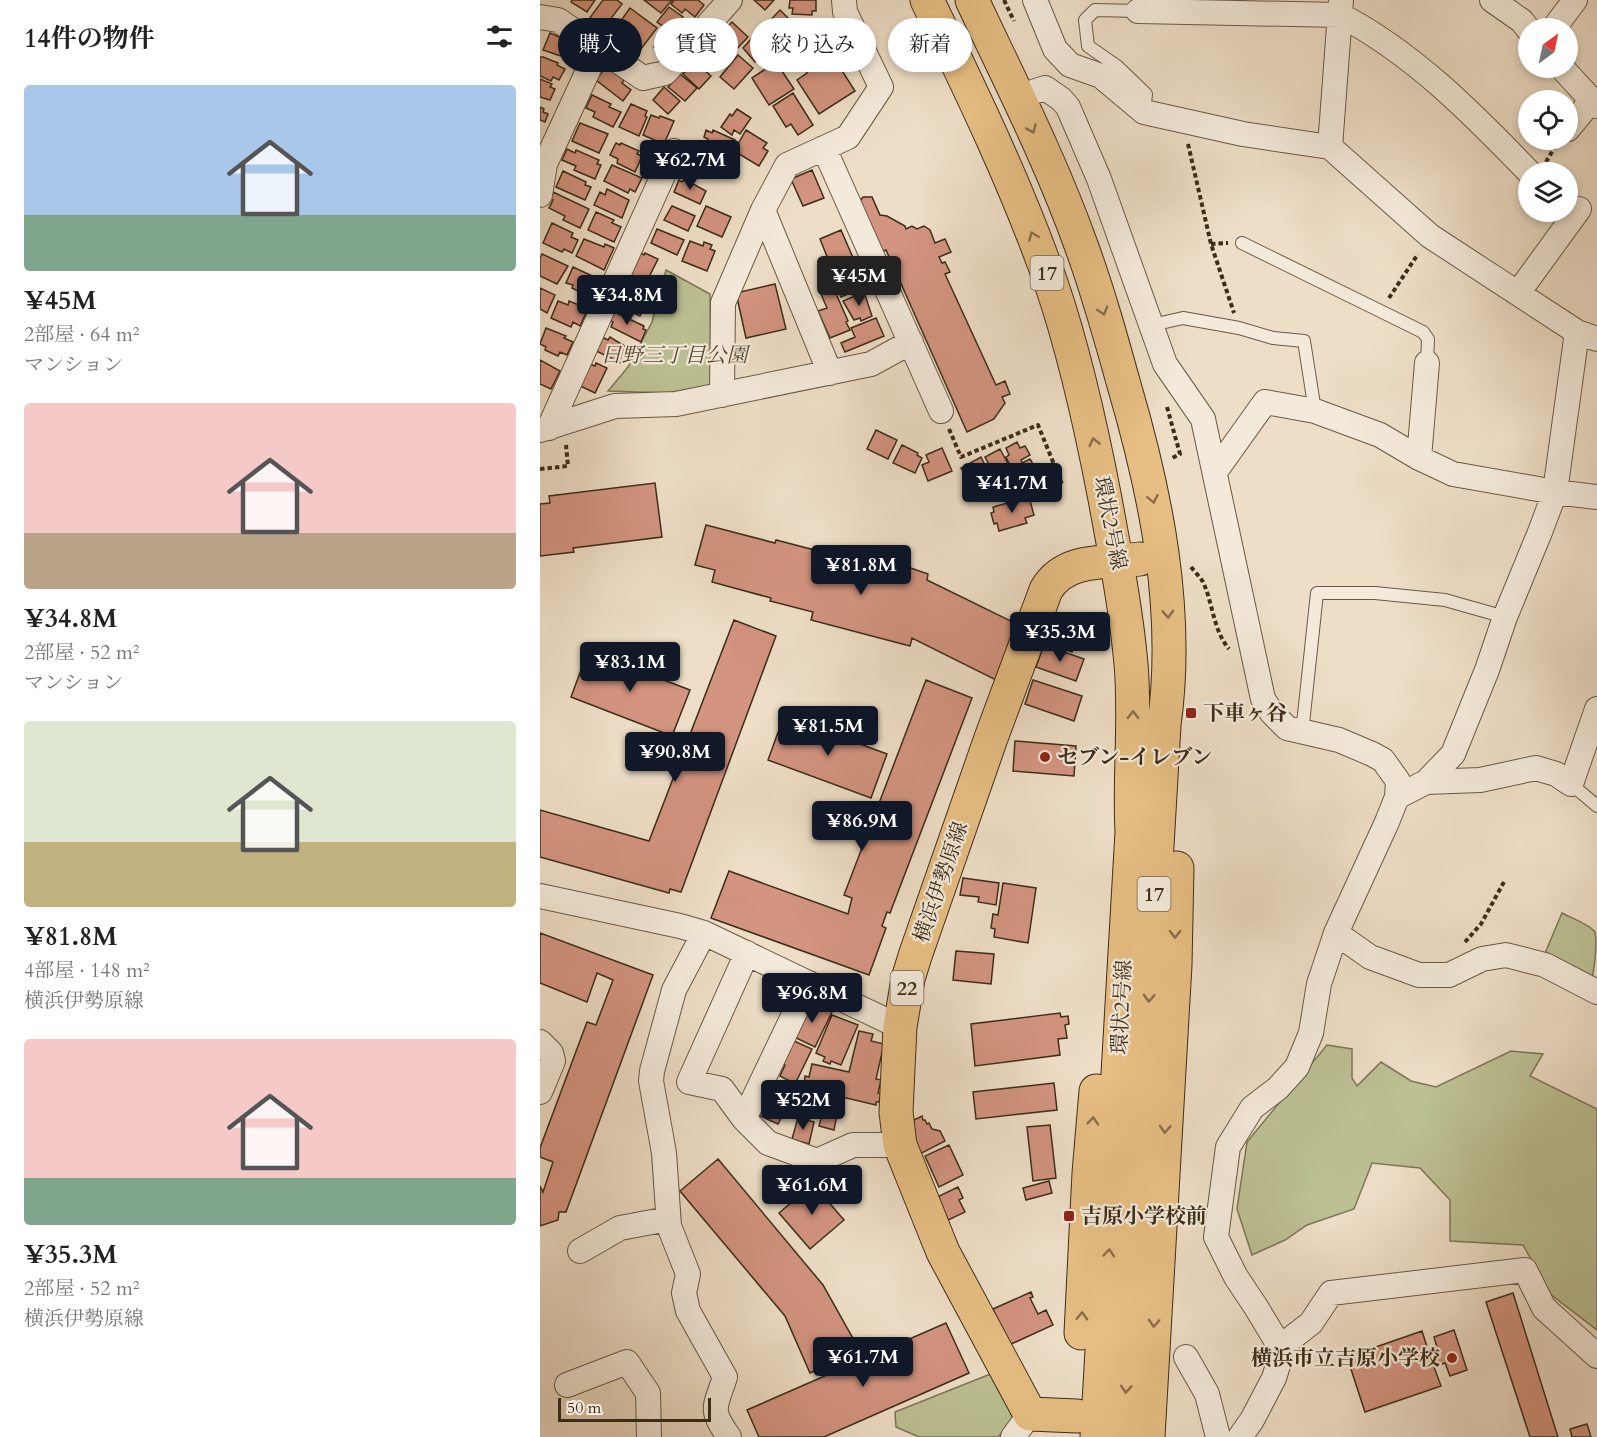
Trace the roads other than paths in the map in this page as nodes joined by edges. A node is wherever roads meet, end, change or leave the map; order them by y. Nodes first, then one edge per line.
1 (844, 0) edge
2 (927, 0) edge
3 (972, 0) edge
4 (1035, 0) edge
5 (1492, 0) edge
6 (1575, 0) edge
7 (723, 2) edge
8 (1137, 5) edge
9 (1340, 7) edge
10 (540, 17) edge
11 (1518, 18) edge
12 (1562, 18) edge
13 (558, 20) edge
14 (587, 72) edge
15 (634, 72) edge
16 (1571, 78) edge
17 (1018, 97) junction
18 (1594, 103) edge
19 (1144, 112) junction
20 (1578, 119) edge
21 (1330, 147) junction
22 (824, 148) junction
23 (674, 151) dead end
24 (1529, 162) edge
25 (540, 195) edge
26 (763, 210) junction
27 (1581, 210) edge
28 (1242, 243) dead end
29 (1518, 293) junction
30 (1152, 325) junction
31 (1587, 335) edge
32 (911, 342) junction
33 (1427, 363) joint
34 (831, 373) junction
35 (722, 395) junction
36 (941, 411) road end
37 (1315, 411) junction
38 (551, 427) edge
39 (1419, 458) junction
40 (1215, 472) junction
41 (1555, 492) junction
42 (1597, 497) edge
43 (1176, 561) junction
44 (1118, 562) junction
45 (1505, 617) junction
46 (1170, 688) junction
47 (1597, 709) edge
48 (1302, 733) junction
49 (1426, 782) junction
50 (1571, 784) junction
51 (1131, 795) junction
52 (1397, 797) junction
53 (1597, 806) edge
54 (540, 896) edge
55 (704, 933) junction
56 (1336, 933) junction
57 (747, 953) junction
58 (809, 983) junction
59 (1597, 993) edge
60 (900, 1027) junction
61 (540, 1042) edge
62 (540, 1092) edge
63 (1130, 1100) junction
64 (744, 1119) junction
65 (900, 1145) junction
66 (668, 1219) junction
67 (580, 1251) dead end
68 (1280, 1347) junction
69 (1597, 1356) edge
70 (1186, 1357) dead end
71 (567, 1385) dead end
72 (1022, 1425) edge
73 (1084, 1430) edge
74 (649, 1437) edge
75 (729, 1437) edge
76 (1123, 1437) edge
77 (1148, 1437) edge
78 (1218, 1437) edge
79 (1240, 1437) edge

1 - 22 street
44 -> 2 main road, 環状2号線 / 17
3 - 17 main road, 環状2号線 / 17
4 - 19 street
5 - 11 street
6 - 12 street
7 - 15 street
8 - 9 street
8 - 19 lane
9 - 21 street
9 - 24 street
10 - 13 street
14 - 25 street
16 - 18 street
17 - 30 street
17 -> 43 main road, 環状2号線 / 17
18 - 20 street
19 - 21 street
21 - 29 street
22 - 26 street
22 - 32 street
23 - 38 street
26 - 34 street
26 - 35 street
27 - 29 street
28 - 33 lane
29 - 31 street
30 - 37 lane
30 - 40 street
31 - 41 street
32 - 34 street
32 - 36 street
33 - 39 street
34 - 35 street
35 - 38 street
37 - 39 street
37 - 40 street
39 - 41 street
40 - 48 street
41 - 42 street
41 - 45 street
43 - 44 main road, 横浜伊勢原線 / 22
43 -> 46 main road, 環状2号線 / 17
51 -> 44 main road, 環状2号線 / 17
44 - 60 main road, 横浜伊勢原線 / 22
45 - 48 lane
45 - 49 street
46 -> 63 main road, 環状2号線 / 17
46 -> 77 main road
47 - 50 street
48 - 52 street
49 - 50 street
49 - 52 street
50 - 53 lane
51 - 63 main road, 環状2号線 / 17
73 -> 51 main road
52 - 56 street
54 - 55 street
55 - 57 street
55 - 66 street
56 - 59 street
56 - 68 street
57 - 58 street
57 - 64 street
58 - 60 street
58 - 64 street
60 - 65 main road, 横浜伊勢原線 / 22
61 - 62 street
73 -> 63 main road, 環状2号線 / 17
63 -> 76 main road, 環状2号線 / 17
64 - 65 street
65 - 72 main road, 横浜伊勢原線 / 22
66 - 67 street
66 - 75 street
68 - 69 street
68 - 79 street
70 - 78 street
71 - 74 street
72 - 73 main road, 横浜伊勢原線 / 22

